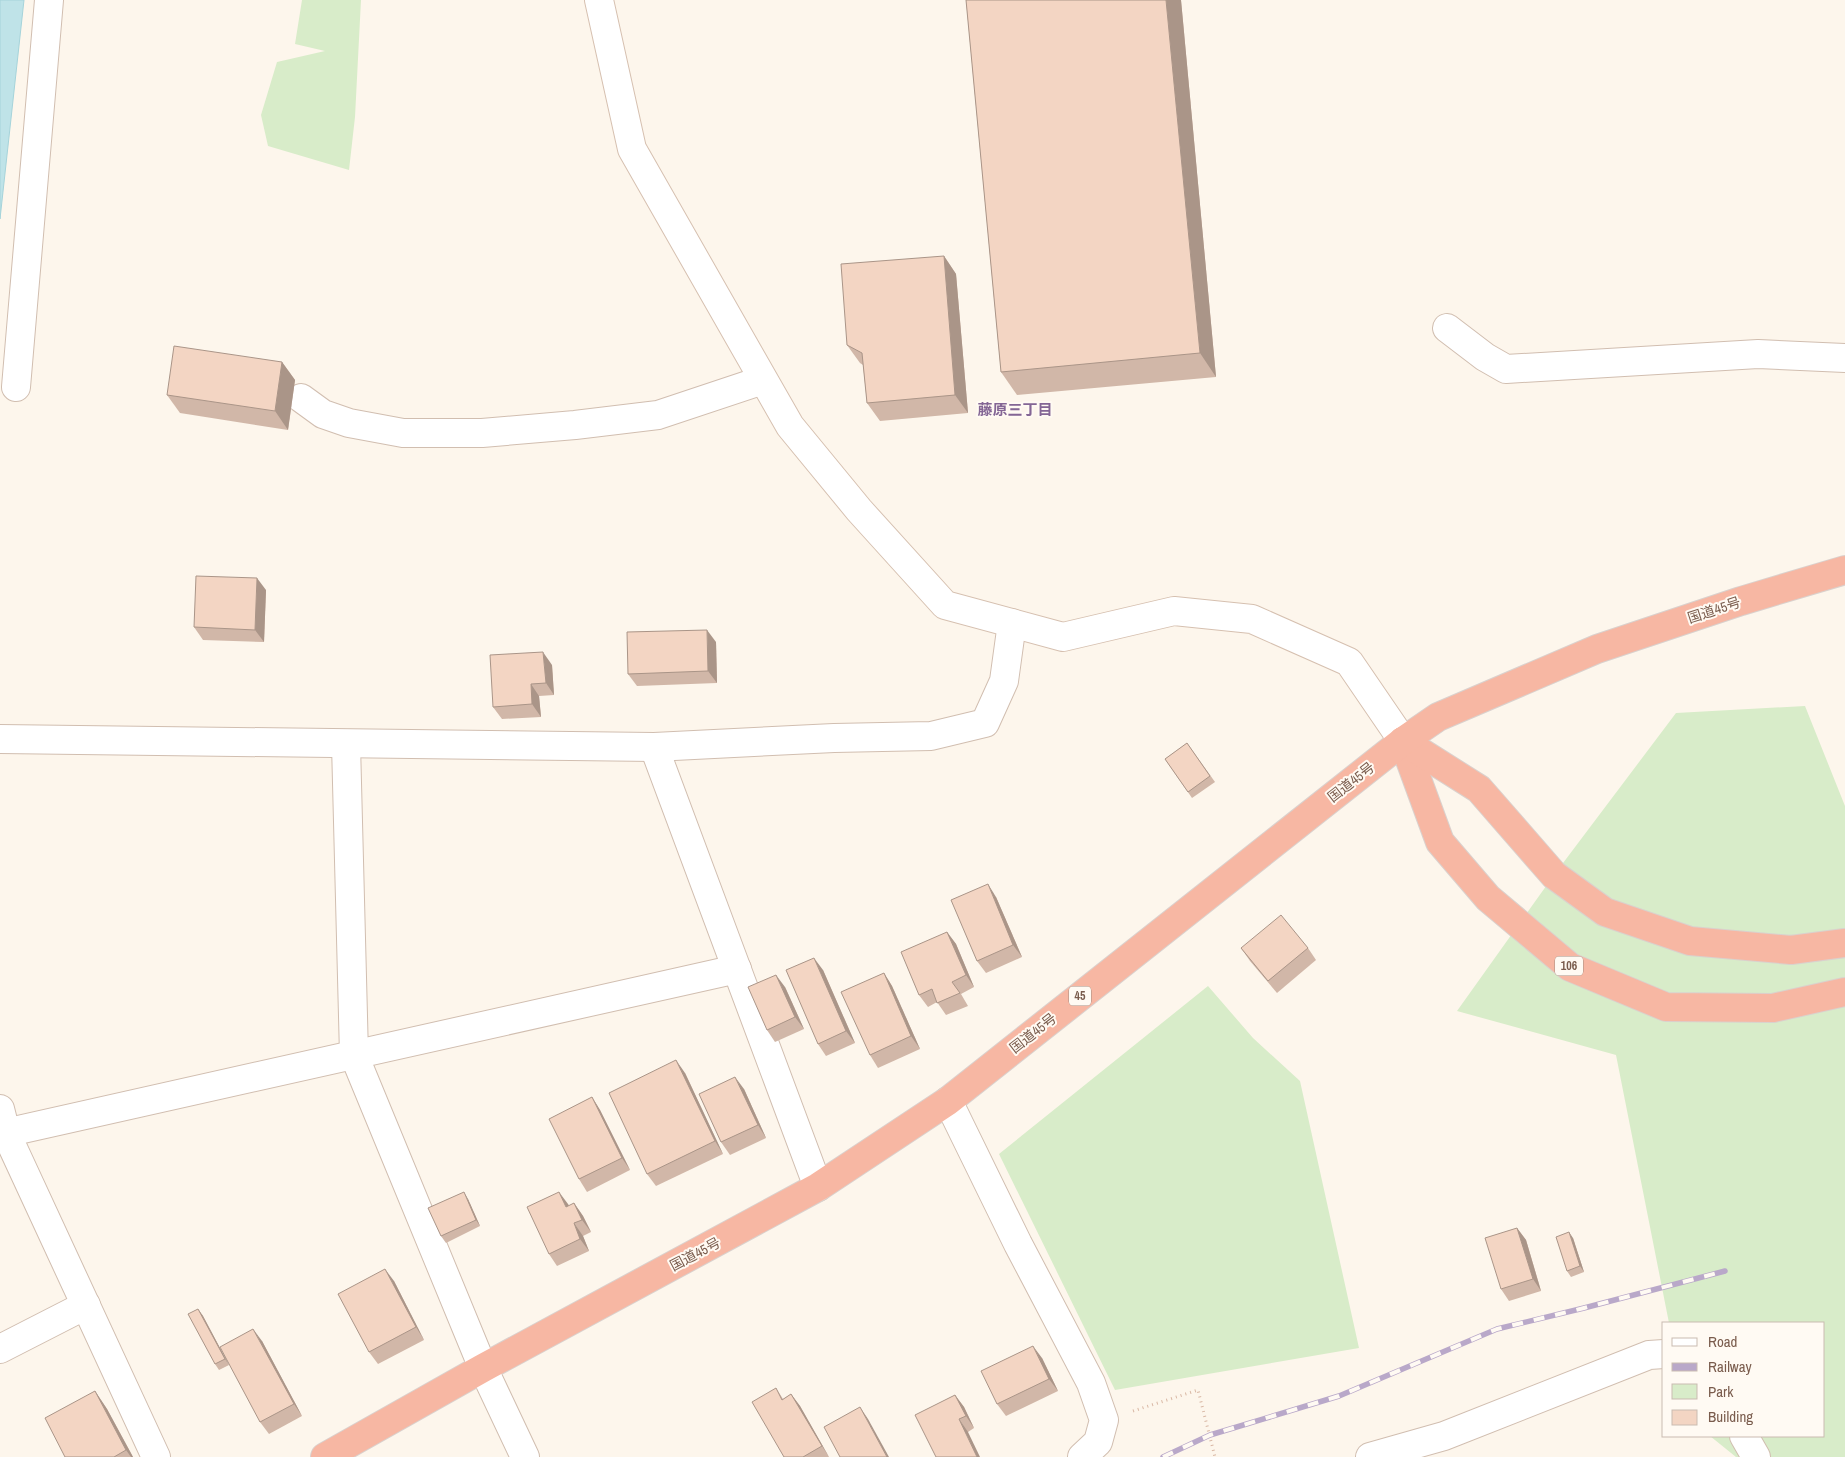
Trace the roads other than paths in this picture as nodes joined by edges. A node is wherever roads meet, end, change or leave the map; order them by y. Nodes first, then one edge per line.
1 (49, 0) edge
2 (599, 0) edge
3 (1447, 328) dead end
4 (1845, 358) edge
5 (764, 380) junction
6 (16, 387) dead end
7 (301, 398) dead end
8 (1845, 570) edge
9 (1012, 623) junction
10 (0, 739) edge
11 (1403, 741) junction
12 (346, 744) junction
13 (654, 747) junction
14 (1845, 943) edge
15 (737, 969) junction
16 (1845, 992) edge
17 (354, 1055) junction
18 (948, 1100) junction
19 (2, 1125) edge
20 (818, 1187) junction
21 (86, 1305) junction
22 (0, 1349) edge
23 (1662, 1354) edge
24 (483, 1368) junction
25 (1745, 1437) edge
26 (156, 1457) edge
27 (325, 1457) edge
28 (525, 1457) edge
29 (1082, 1457) edge
30 (1370, 1457) edge
31 (1756, 1457) edge

1 - 6 street
2 - 5 street
3 - 4 street
5 - 7 street
5 - 9 street
8 - 11 highway, 国道45号 / 45
9 - 11 street
9 - 13 street
10 - 12 street
11 - 14 highway
11 - 16 highway, 106
11 - 18 highway, 国道45号 / 45
12 - 13 street
12 - 17 street
13 - 15 street
15 - 17 street
15 - 20 street
17 - 19 street
17 - 24 street
18 - 20 highway, 国道45号 / 45
18 - 29 street
19 - 21 street
20 - 24 highway, 国道45号 / 45
21 - 22 street
21 - 26 street
23 - 30 street
24 - 27 highway, 国道45号 / 45
24 - 28 street
25 - 31 street

